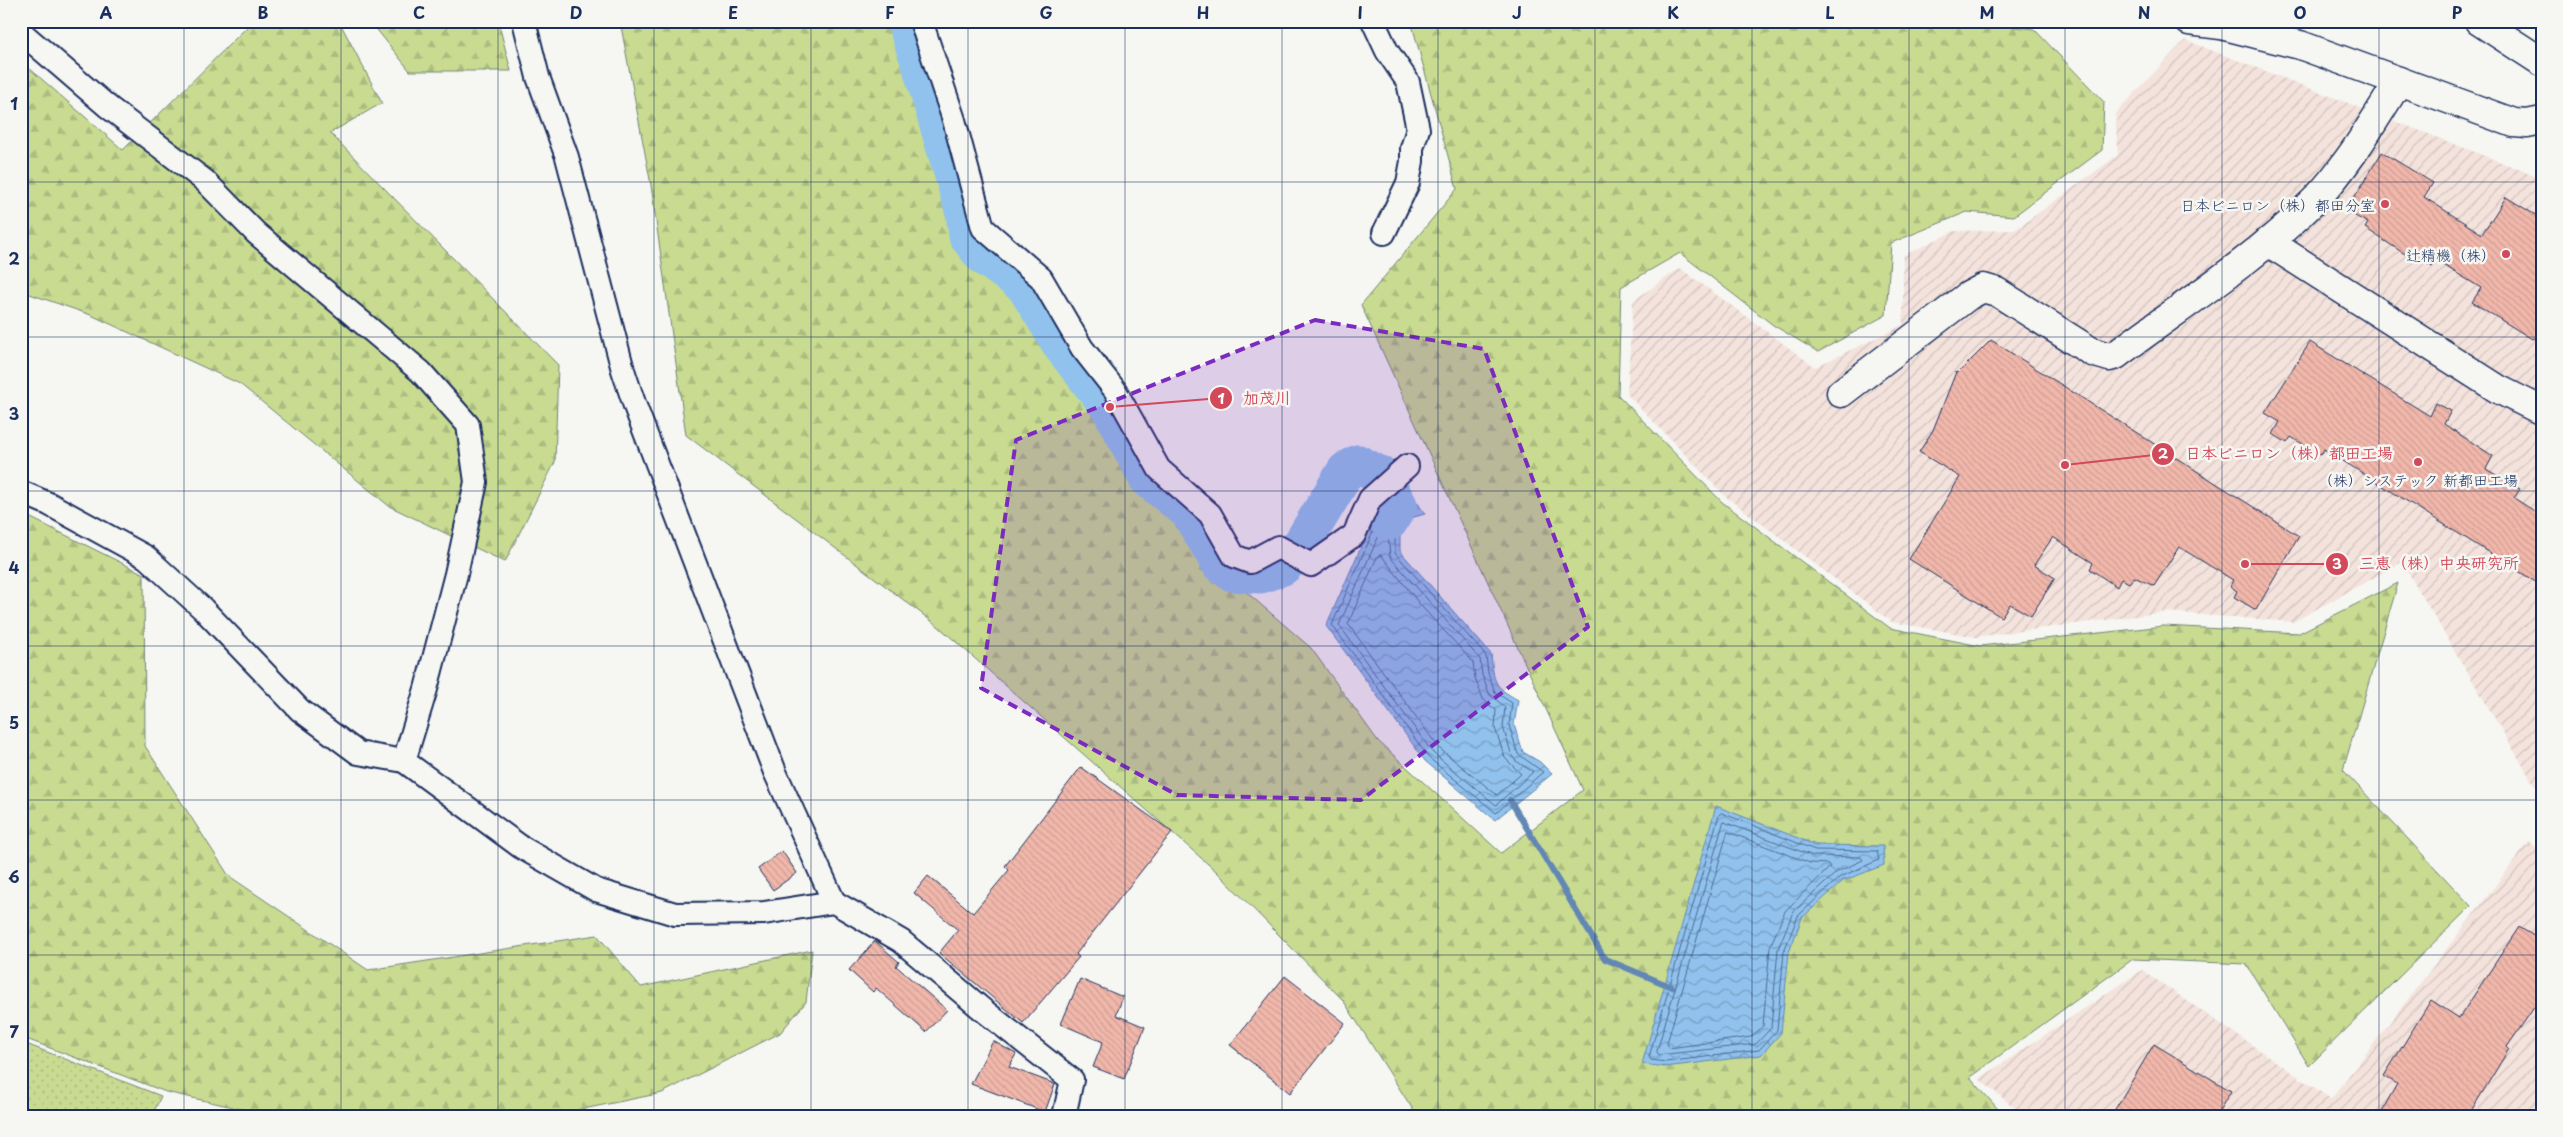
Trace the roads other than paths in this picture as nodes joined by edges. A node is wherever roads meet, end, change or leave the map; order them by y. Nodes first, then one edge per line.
1 (524, 21) edge
2 (921, 21) edge
3 (1373, 21) edge
4 (2189, 21) edge
5 (2479, 21) edge
6 (2220, 23) edge
7 (21, 32) edge
8 (2542, 62) edge
9 (2400, 81) junction
10 (2542, 121) edge
11 (1384, 232) dead end
12 (2268, 242) junction
13 (1841, 394) dead end
14 (2542, 411) edge
15 (1407, 466) dead end
16 (21, 492) edge
17 (404, 761) junction
18 (834, 902) junction
19 (1064, 1116) edge

1 - 18 street
2 - 15 street
3 - 11 street
4 - 6 street
5 - 8 street
6 - 9 street
7 - 17 street
9 - 10 street
9 - 12 street
12 - 13 street
12 - 14 street
16 - 17 street
17 - 18 street
18 - 19 street

